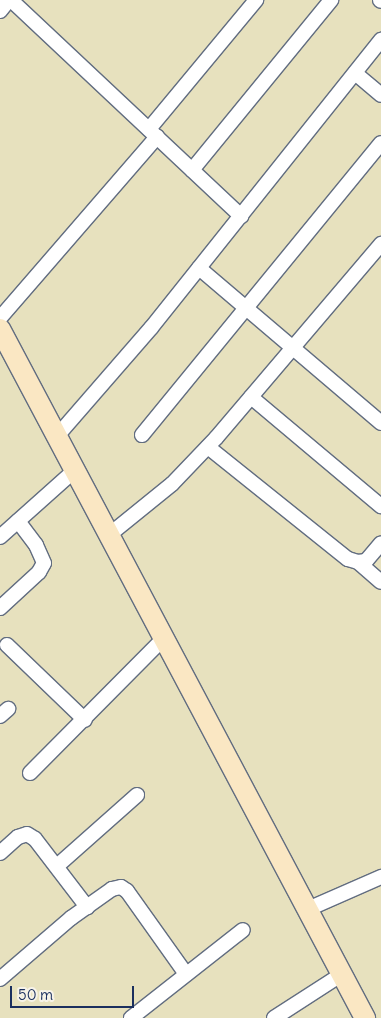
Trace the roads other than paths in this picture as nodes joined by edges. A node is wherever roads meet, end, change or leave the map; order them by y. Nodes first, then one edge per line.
1 (10, 0) edge
2 (256, 0) edge
3 (331, 0) edge
4 (0, 11) edge
5 (381, 40) edge
6 (355, 73) junction
7 (381, 95) edge
8 (153, 133) junction
9 (381, 144) edge
10 (192, 170) junction
11 (241, 216) junction
12 (381, 244) edge
13 (199, 268) junction
14 (245, 308) junction
15 (0, 318) edge
16 (0, 328) edge
17 (291, 349) junction
18 (251, 397) junction
19 (381, 423) edge
20 (142, 435) dead end
21 (57, 436) junction
22 (208, 447) junction
23 (75, 470) junction
24 (381, 506) edge
25 (18, 520) junction
26 (109, 535) junction
27 (0, 537) edge
28 (381, 543) edge
29 (358, 562) junction
30 (381, 582) edge
31 (0, 608) edge
32 (164, 638) junction
33 (7, 645) dead end
34 (84, 720) junction
35 (30, 773) dead end
36 (137, 795) dead end
37 (0, 853) edge
38 (57, 866) junction
39 (381, 877) edge
40 (87, 907) junction
41 (308, 909) junction
42 (243, 930) dead end
43 (186, 974) junction
44 (342, 974) junction
45 (0, 979) edge
46 (131, 1018) edge
47 (274, 1018) edge
48 (365, 1018) edge

1 - 4 street
1 - 8 street
2 - 8 street
3 - 10 street
5 - 6 street
6 - 7 street
6 - 11 street
8 - 10 street
8 - 15 street
9 - 14 street
10 - 11 street
11 - 13 street
12 - 17 street
13 - 14 street
13 - 21 street
14 - 17 street
14 - 20 street
16 - 21 main road
17 - 18 street
17 - 19 street
18 - 22 street
18 - 24 street
21 - 23 main road
22 - 26 street
22 - 29 street
23 - 25 street
23 - 26 main road
25 - 27 street
25 - 31 street
26 - 32 main road
28 - 29 street
29 - 30 street
32 - 34 street
32 - 41 main road
33 - 34 street
34 - 35 street
36 - 38 street
37 - 38 street
38 - 40 street
39 - 41 street
40 - 43 street
40 - 45 street
41 - 44 main road
42 - 43 street
43 - 46 street
44 - 47 street
44 - 48 main road

